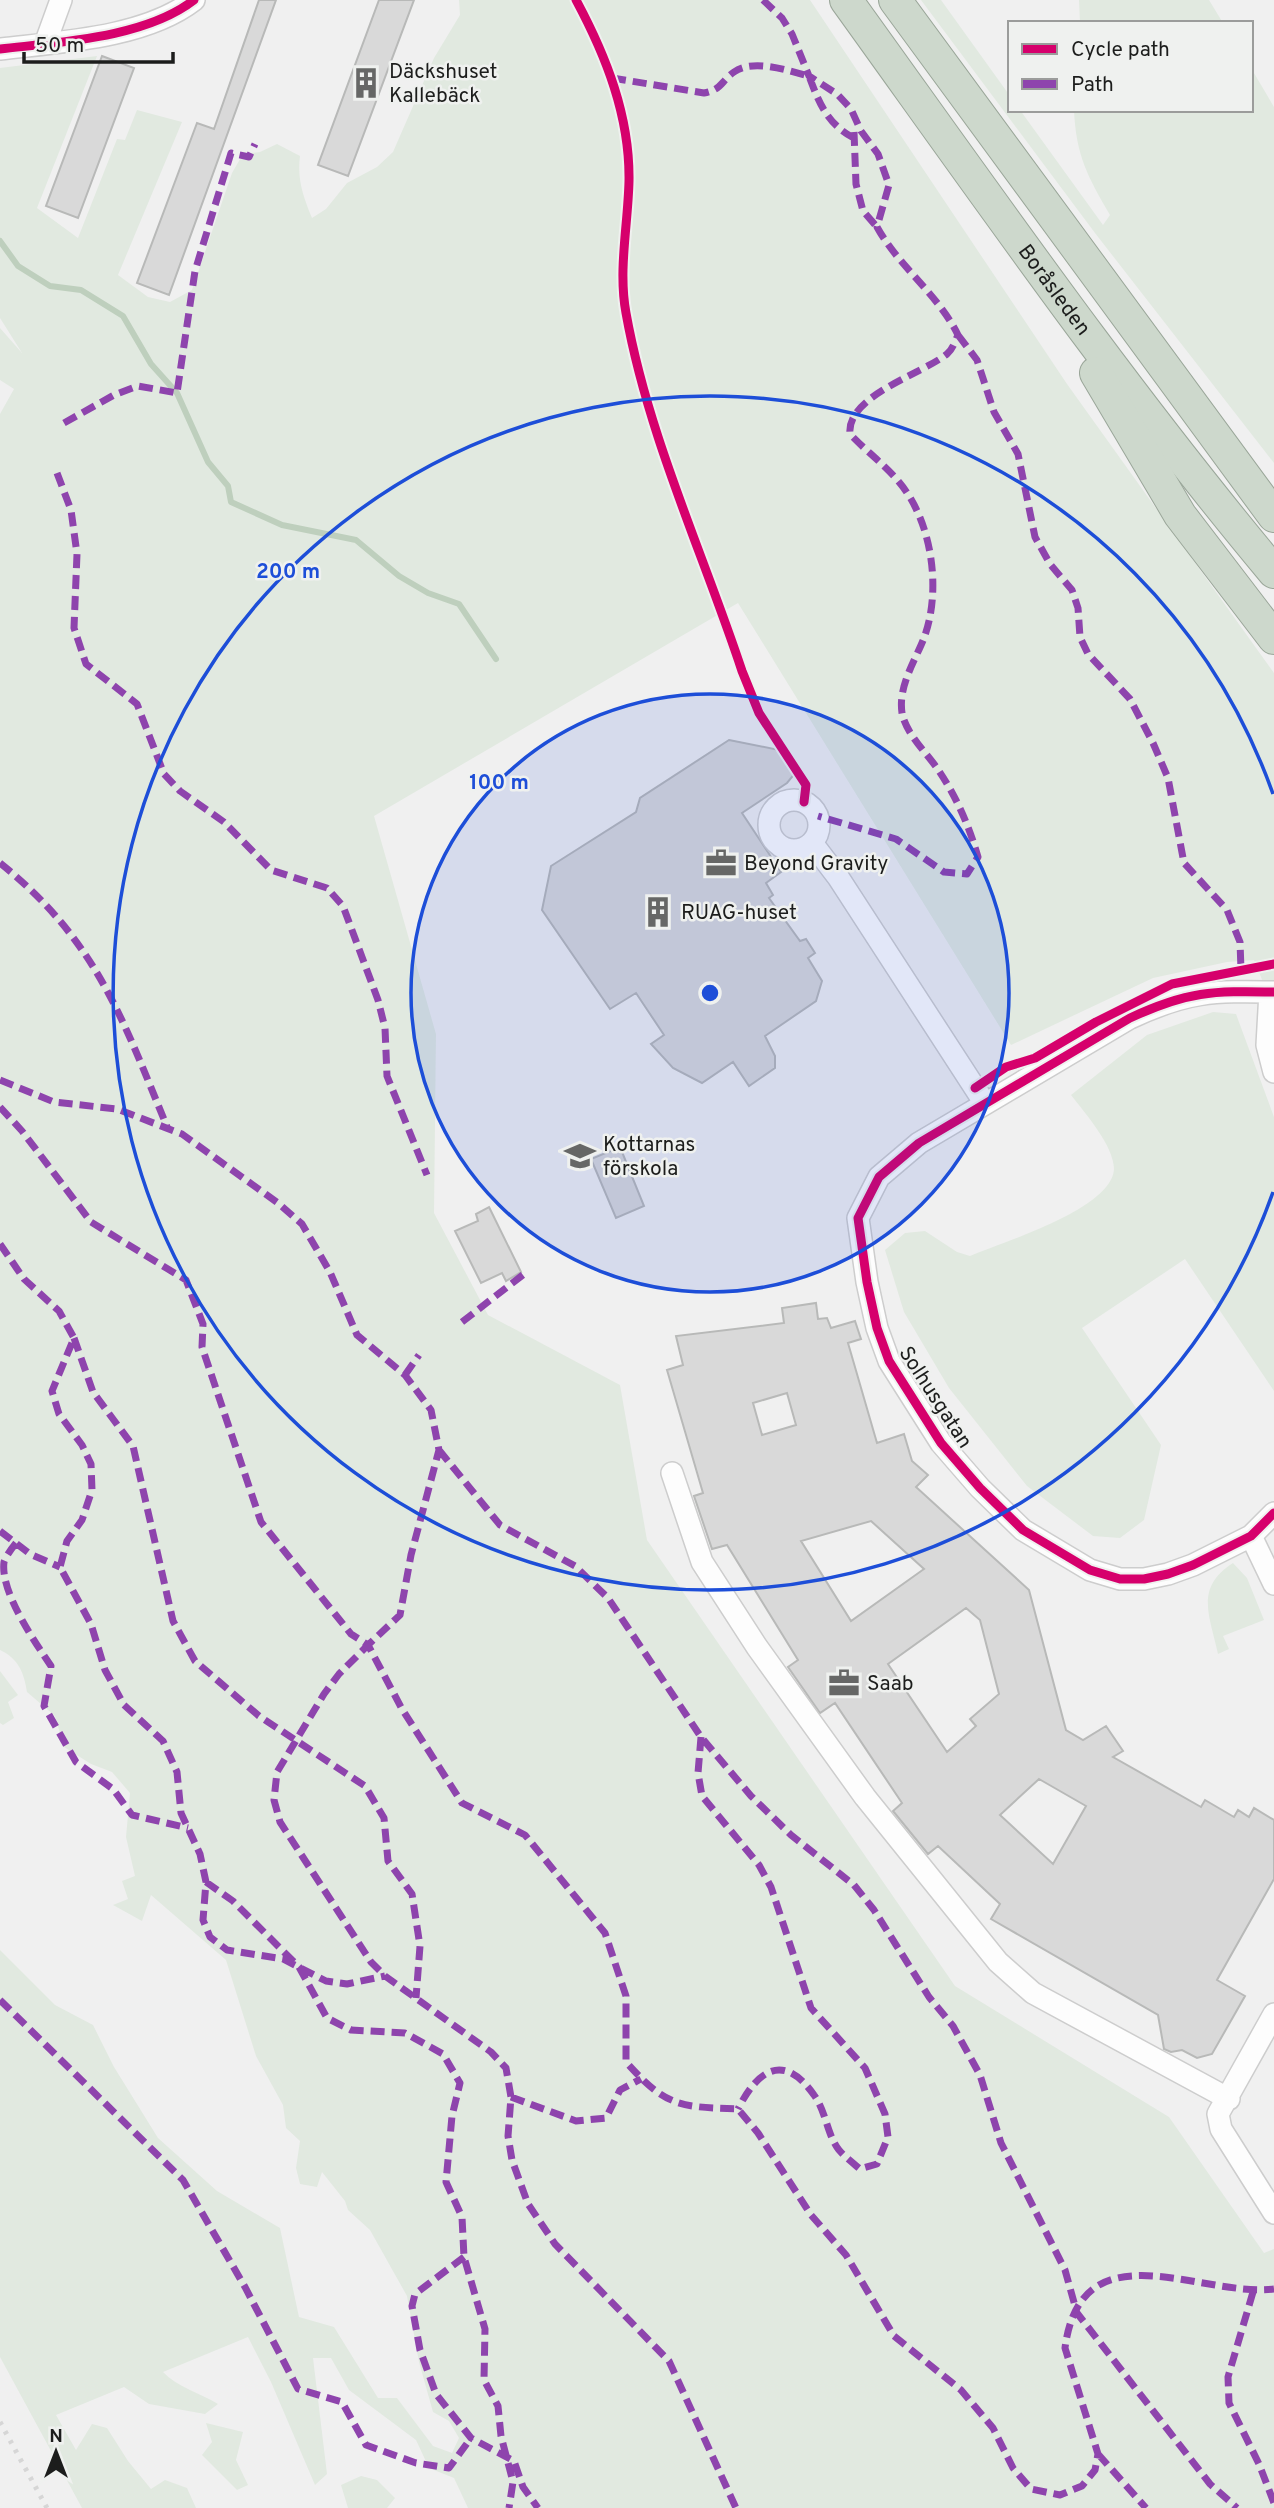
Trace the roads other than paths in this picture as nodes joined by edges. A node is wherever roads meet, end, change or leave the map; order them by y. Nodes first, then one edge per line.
1 (61, 0) edge
2 (194, 0) edge
3 (846, 0) edge
4 (895, 0) edge
5 (45, 44) junction
6 (0, 49) edge
7 (1029, 254) junction
8 (1182, 393) junction
9 (1274, 489) edge
10 (1274, 516) edge
11 (1274, 572) edge
12 (1274, 639) edge
13 (811, 843) dead end
14 (1272, 992) edge
15 (1274, 1072) edge
16 (984, 1102) junction
17 (672, 1473) dead end
18 (1274, 1513) edge
19 (1251, 1536) junction
20 (1274, 1584) edge
21 (1274, 2014) edge
22 (1229, 2099) junction
23 (1274, 2213) edge

1 - 5 street
2 - 5 street
3 - 7 highway, Boråsleden
4 - 8 highway, Boråsleden
5 - 6 street
7 - 11 highway, Boråsleden
7 - 12 highway
8 - 9 highway
8 - 10 highway, Boråsleden
13 - 16 street
14 - 15 street, Solhusgatan
14 - 16 street, Solhusgatan
16 - 19 street, Solhusgatan
17 - 22 street
18 - 19 street, Solhusgatan
19 - 20 street
21 - 22 street
22 - 23 street

